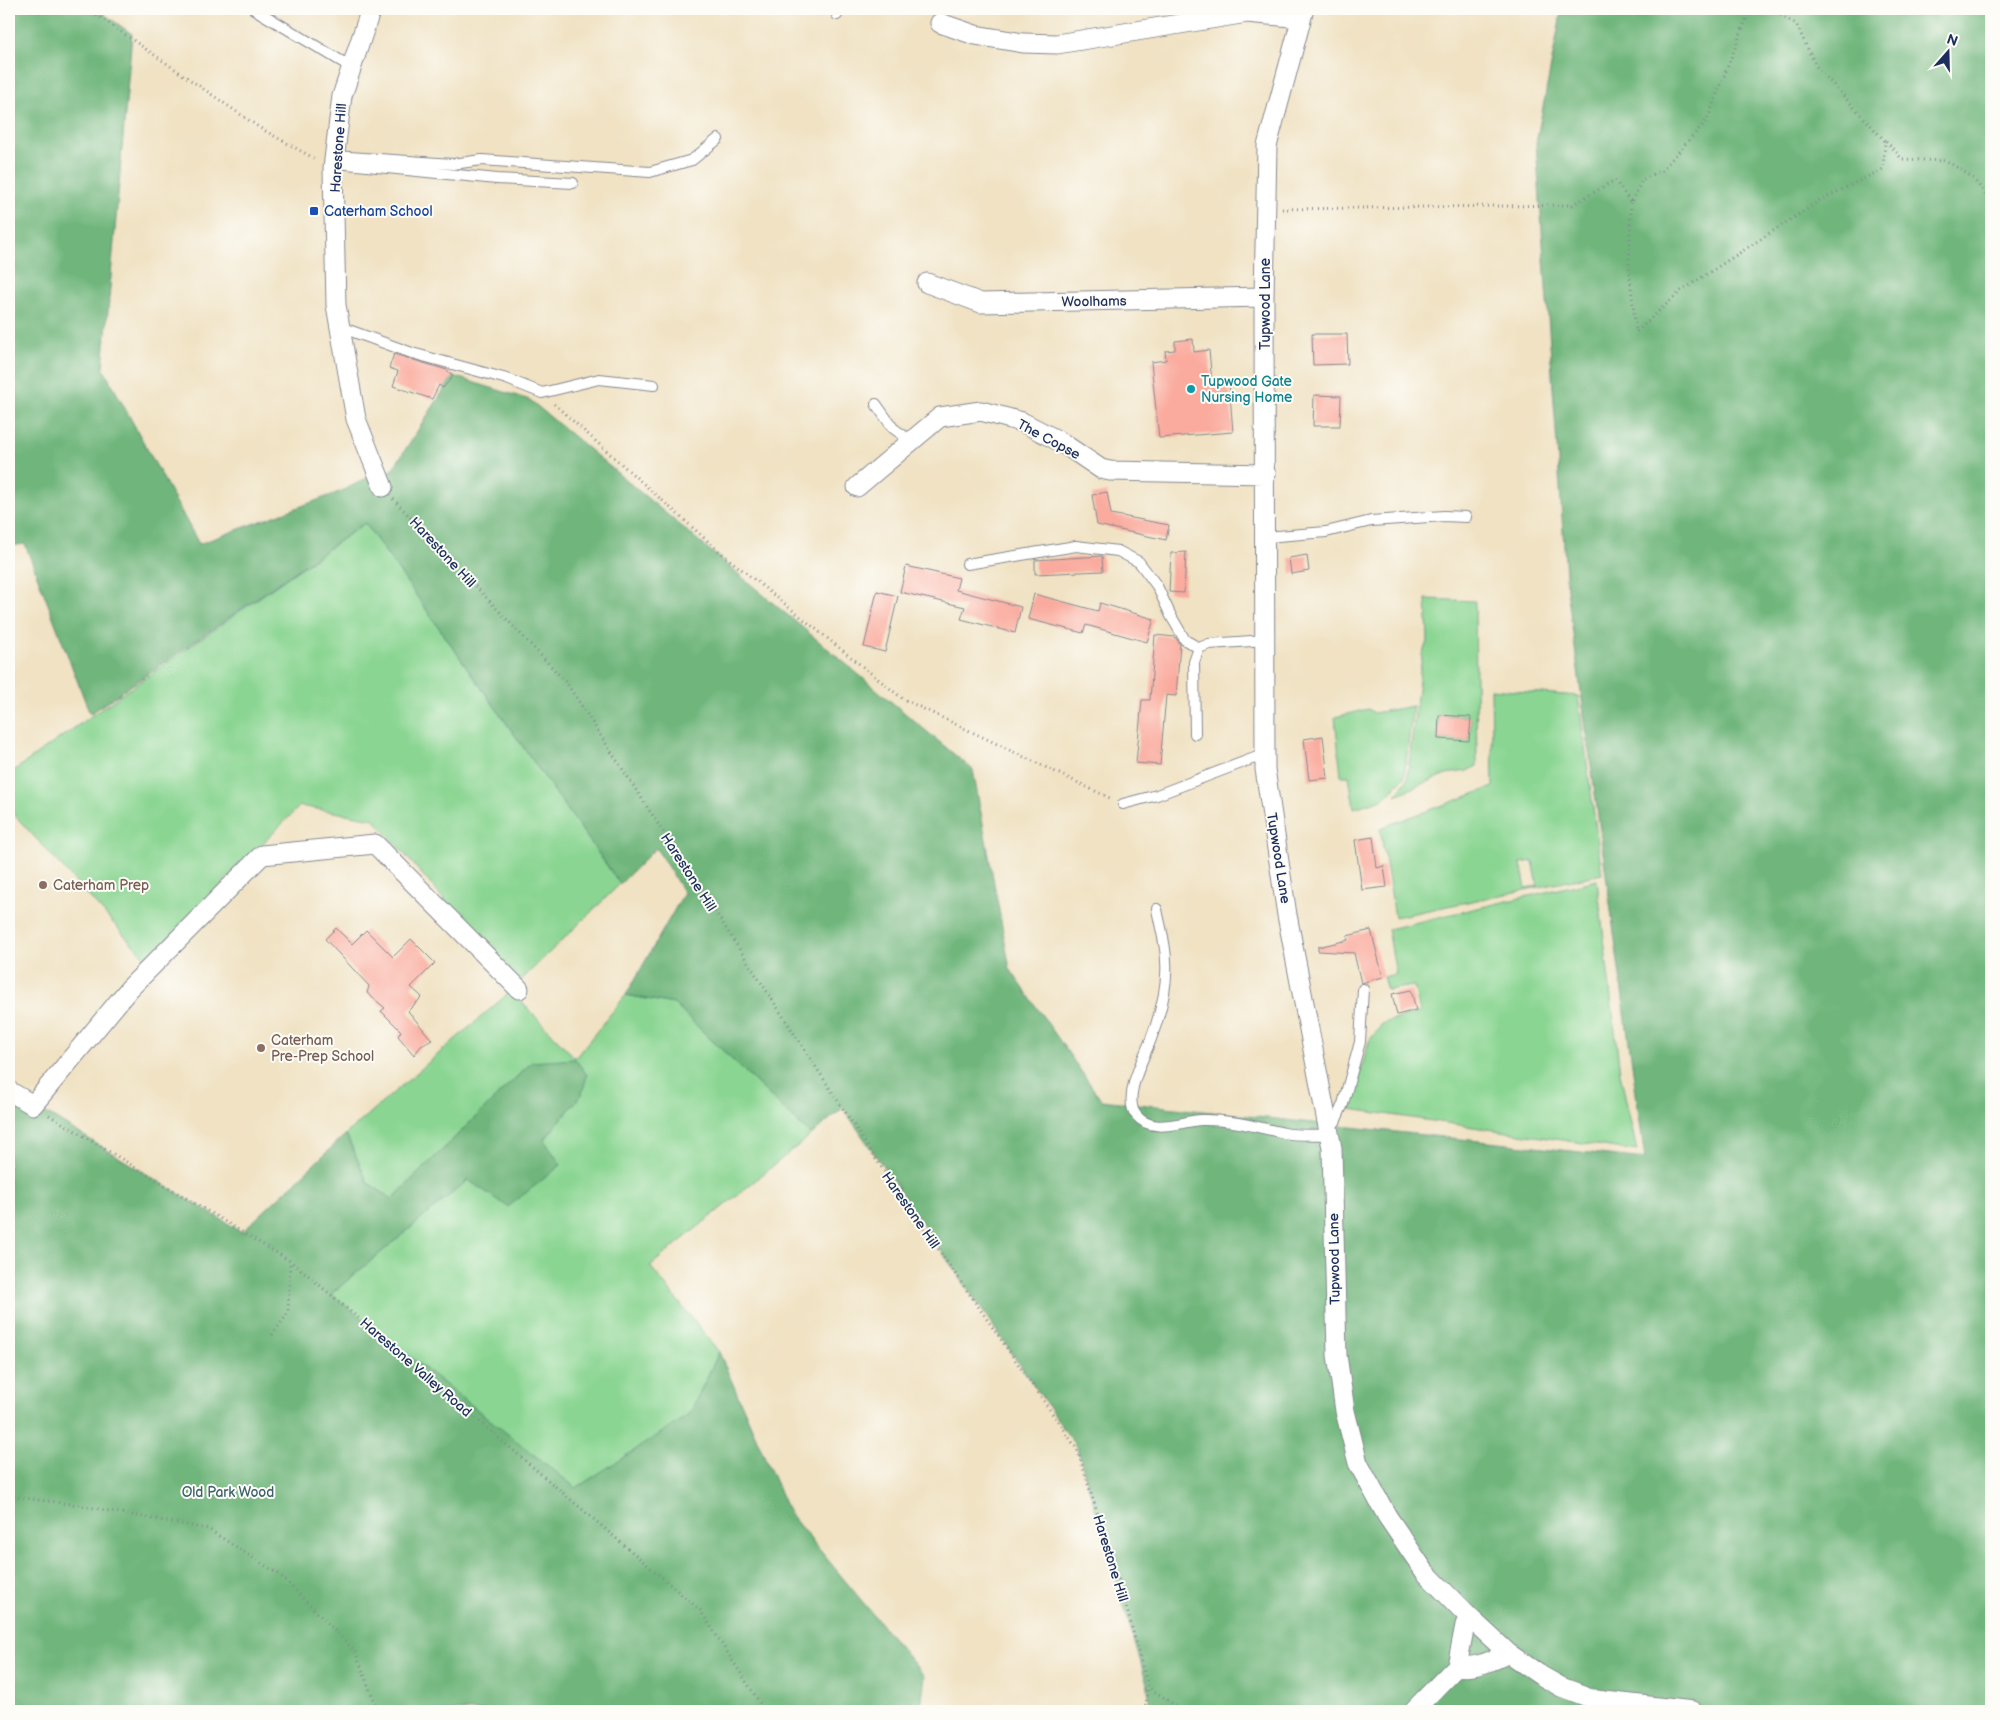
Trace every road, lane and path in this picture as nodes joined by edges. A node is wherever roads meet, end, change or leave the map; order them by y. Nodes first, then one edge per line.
1 (88, 9) edge
2 (254, 9) edge
3 (371, 9) edge
4 (1750, 9) edge
5 (1302, 14) edge
6 (940, 23) dead end
7 (351, 67) junction
8 (718, 139) dead end
9 (1885, 141) junction
10 (334, 162) junction
11 (573, 183) dead end
12 (1991, 201) edge
13 (1631, 202) junction
14 (1266, 209) junction
15 (927, 283) dead end
16 (1264, 297) junction
17 (340, 327) junction
18 (654, 385) dead end
19 (542, 393) junction
20 (876, 404) dead end
21 (912, 441) junction
22 (1266, 474) junction
23 (857, 487) dead end
24 (383, 488) joint
25 (1466, 517) dead end
26 (1266, 537) junction
27 (967, 564) dead end
28 (1266, 640) junction
29 (1199, 648) junction
30 (1195, 734) dead end
31 (1265, 754) junction
32 (1123, 804) joint
33 (1157, 909) dead end
34 (519, 989) dead end
35 (1363, 989) dead end
36 (9, 1091) edge
37 (33, 1105) junction
38 (1329, 1131) junction
39 (290, 1261) junction
40 (272, 1335) dead end
41 (9, 1494) edge
42 (1469, 1617) junction
43 (1508, 1652) junction
44 (1457, 1666) junction
45 (1148, 1687) junction
46 (378, 1711) edge
47 (765, 1711) edge
48 (1145, 1711) edge
49 (1179, 1711) edge
50 (1413, 1711) edge
51 (1693, 1711) edge

1 - 10 path
2 - 7 lane
3 - 7 street, Harestone Hill
4 - 9 path
4 - 13 path
5 - 6 street
5 - 14 street, Tupwood Lane
7 - 10 street, Harestone Hill
8 - 10 lane
9 - 12 path
9 - 13 path
10 - 11 lane
10 - 17 street, Harestone Hill
13 - 14 path
14 - 16 street, Tupwood Lane
15 - 16 street, Woolhams
16 - 22 street, Tupwood Lane
17 - 19 lane
17 - 24 street, Harestone Hill
18 - 19 lane
19 - 32 path
20 - 21 lane
21 - 22 street, The Copse
21 - 23 street, The Copse
22 - 26 street, Tupwood Lane
24 - 45 path, Harestone Hill
25 - 26 lane
26 - 28 street, Tupwood Lane
27 - 29 lane
28 - 29 lane
28 - 31 street, Tupwood Lane
29 - 30 lane
31 - 32 lane
31 - 38 street, Tupwood Lane
33 - 38 lane
34 - 37 street
35 - 38 lane
36 - 37 street
37 - 39 path, Harestone Valley Road
38 - 42 street, Tupwood Lane
39 - 40 path
39 - 47 path, Harestone Valley Road
41 - 46 path
42 - 43 street, Tupwood Lane
42 - 44 street
43 - 44 street
43 - 51 street, Tupwood Lane
44 - 50 street
45 - 48 path
45 - 49 path

